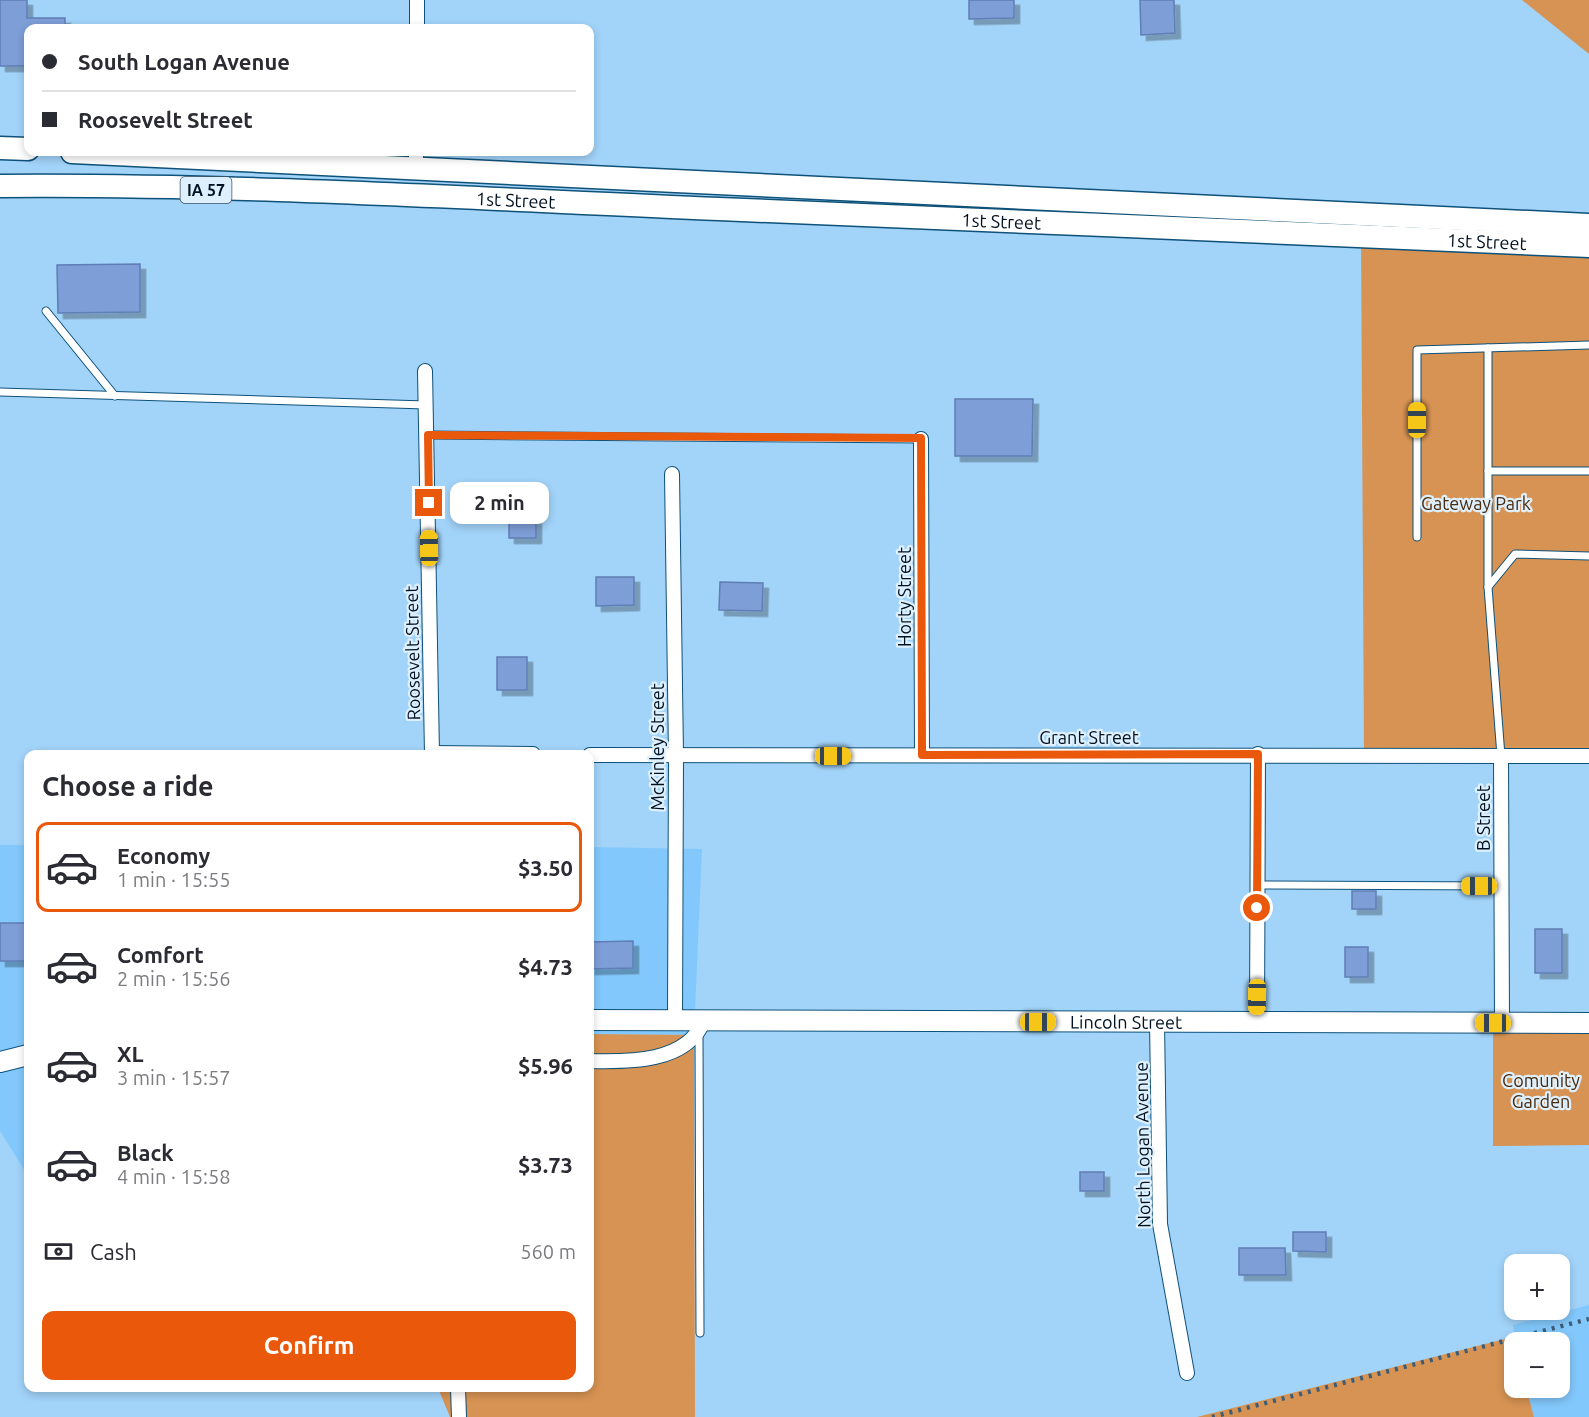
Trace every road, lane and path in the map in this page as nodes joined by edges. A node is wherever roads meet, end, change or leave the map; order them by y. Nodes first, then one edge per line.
1 (417, 0) edge
2 (417, 24) edge
3 (0, 148) edge
4 (24, 149) edge
5 (225, 156) edge
6 (416, 161) edge
7 (0, 186) edge
8 (1589, 225) edge
9 (1589, 246) edge
10 (46, 311) dead end
11 (1589, 345) edge
12 (1488, 348) junction
13 (425, 372) dead end
14 (0, 392) edge
15 (115, 396) junction
16 (426, 405) junction
17 (428, 435) junction
18 (921, 438) joint
19 (1488, 471) junction
20 (1589, 471) edge
21 (672, 474) dead end
22 (1417, 537) dead end
23 (1589, 556) edge
24 (1488, 586) junction
25 (432, 750) edge
26 (1258, 754) junction
27 (594, 755) edge
28 (922, 755) junction
29 (676, 756) junction
30 (1501, 756) junction
31 (1589, 756) edge
32 (1257, 885) junction
33 (1502, 886) junction
34 (594, 1020) edge
35 (675, 1020) junction
36 (1157, 1022) junction
37 (1257, 1023) junction
38 (1502, 1023) junction
39 (1589, 1023) edge
40 (702, 1027) junction
41 (24, 1055) edge
42 (594, 1061) edge
43 (0, 1062) edge
44 (700, 1333) dead end
45 (1187, 1372) dead end
46 (458, 1392) edge
47 (459, 1417) edge

1 - 2 street
3 - 4 main road
5 - 6 main road, IA 57
6 - 8 main road, 1st Street
7 - 9 main road, 1st Street / IA 57
10 - 15 lane
11 - 12 lane
12 - 19 lane
12 - 22 lane
13 - 16 street, Roosevelt Street
14 - 15 lane
15 - 16 lane
16 - 17 street, Roosevelt Street
17 - 18 lane
17 - 25 street, Roosevelt Street
18 - 28 street, Horty Street
19 - 20 lane
19 - 24 lane
21 - 29 street, McKinley Street
23 - 24 lane
24 - 30 lane
26 - 28 street, Grant Street
26 - 30 street, Grant Street
26 - 32 street
27 - 29 street, Grant Street
28 - 29 street, Grant Street
29 - 35 street, McKinley Street
30 - 31 street, Grant Street
30 - 33 street, B Street
32 - 33 lane
32 - 37 street
33 - 38 street, B Street
34 - 35 main road, Lincoln Street
35 - 40 main road, Lincoln Street
36 - 37 main road, Lincoln Street
36 - 40 main road, Lincoln Street
36 - 45 street, North Logan Avenue
37 - 38 main road, Lincoln Street
38 - 39 main road, Lincoln Street
40 - 42 street
40 - 44 lane
41 - 43 main road
46 - 47 street

